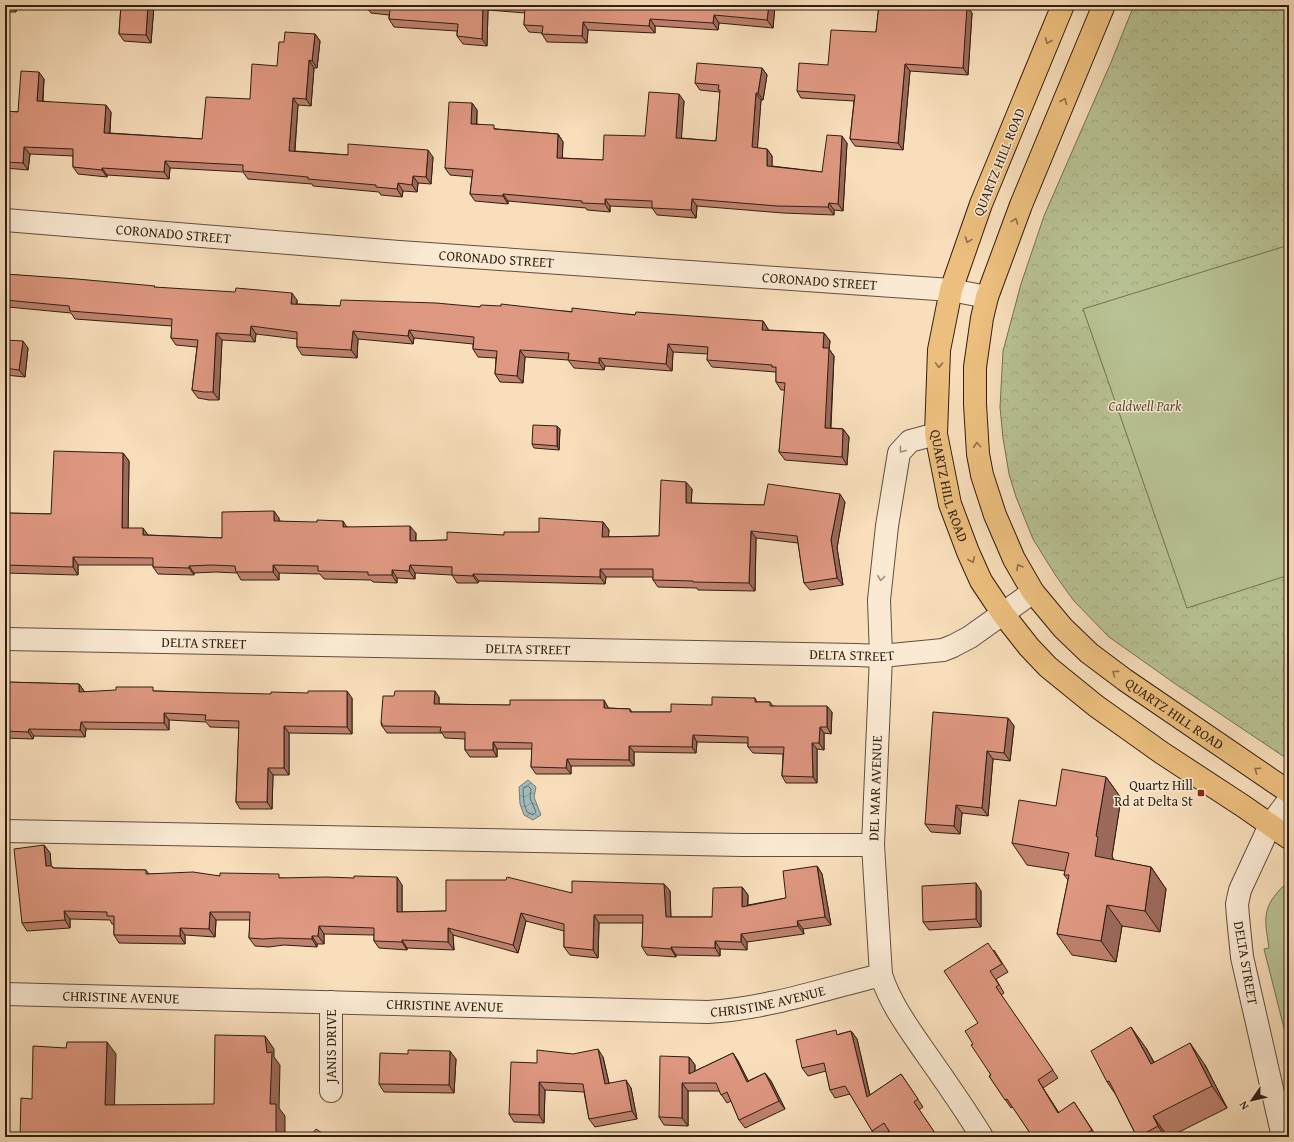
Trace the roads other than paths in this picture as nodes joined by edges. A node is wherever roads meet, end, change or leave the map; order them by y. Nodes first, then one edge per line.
1 (1063, 5) edge
2 (1104, 5) edge
3 (5, 220) edge
4 (951, 290) junction
5 (987, 297) junction
6 (936, 434) junction
7 (1033, 592) junction
8 (1003, 614) junction
9 (5, 639) edge
10 (881, 656) junction
11 (1289, 792) edge
12 (1289, 800) edge
13 (1270, 825) junction
14 (5, 831) edge
15 (1289, 838) edge
16 (873, 845) junction
17 (881, 975) junction
18 (5, 994) edge
19 (331, 1002) junction
20 (331, 1091) dead end
21 (982, 1137) edge
22 (1283, 1137) edge

1 -> 4 main road, QUARTZ HILL ROAD
5 -> 2 main road, QUARTZ HILL ROAD
3 - 4 street, CORONADO STREET
4 - 5 street, CORONADO STREET
4 -> 6 main road, QUARTZ HILL ROAD
7 -> 5 main road, QUARTZ HILL ROAD
6 -> 8 main road, QUARTZ HILL ROAD
6 -> 10 street, DEL MAR AVENUE
7 - 8 street, DELTA STREET
11 -> 7 main road, QUARTZ HILL ROAD
8 - 10 street, DELTA STREET
8 - 13 main road, QUARTZ HILL ROAD
9 - 10 street, DELTA STREET
10 - 16 street, DEL MAR AVENUE
12 - 13 street, DELTA STREET
13 - 15 main road, QUARTZ HILL ROAD
13 - 22 street, DELTA STREET
14 - 16 street
16 - 17 street, DEL MAR AVENUE
17 - 19 street, CHRISTINE AVENUE
17 - 21 street, DEL MAR AVENUE
18 - 19 street, CHRISTINE AVENUE
19 - 20 street, JANIS DRIVE

